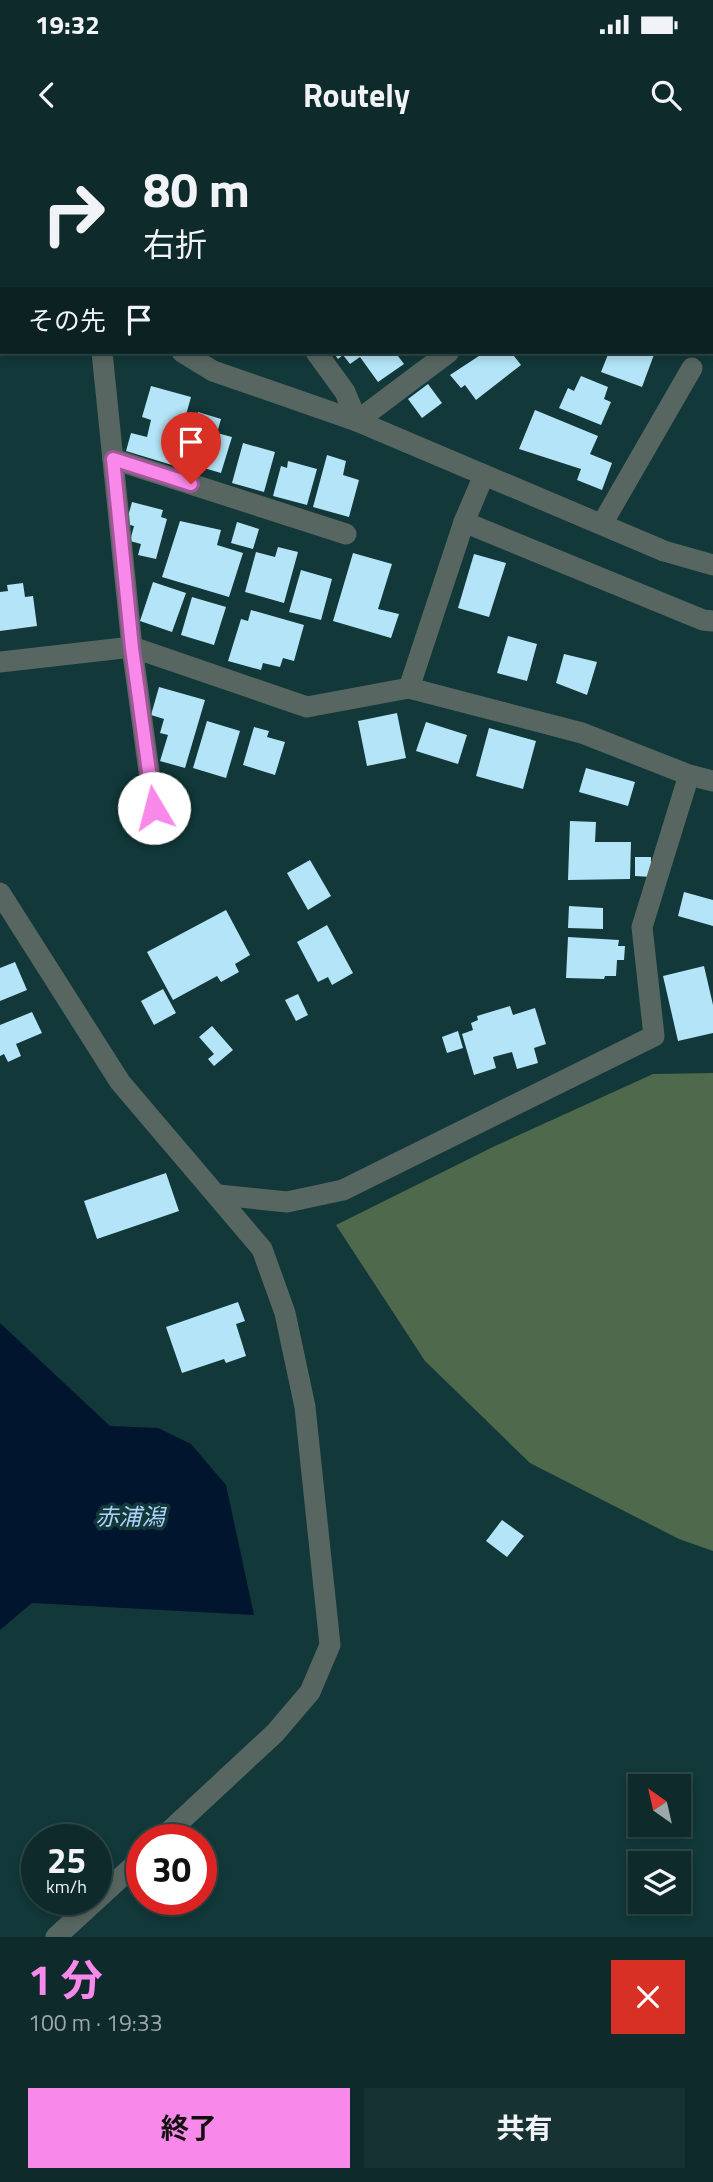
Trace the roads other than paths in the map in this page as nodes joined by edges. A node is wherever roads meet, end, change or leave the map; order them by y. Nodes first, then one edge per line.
1 (103, 354) edge
2 (186, 354) edge
3 (317, 354) edge
4 (446, 354) edge
5 (692, 368) dead end
6 (357, 421) junction
7 (113, 459) junction
8 (484, 475) junction
9 (464, 522) junction
10 (602, 524) junction
11 (346, 534) dead end
12 (713, 565) edge
13 (713, 621) edge
14 (132, 648) junction
15 (0, 662) edge
16 (410, 688) junction
17 (689, 775) junction
18 (713, 781) edge
19 (154, 808) dead end
20 (0, 892) edge
21 (219, 1195) junction
22 (177, 1824) edge
23 (126, 1872) edge
24 (56, 1937) edge

1 - 7 street
2 - 6 street
3 - 6 street
4 - 6 street
5 - 10 street
6 - 8 street
7 - 11 street
7 - 14 street
8 - 9 street
8 - 10 street
9 - 13 street
9 - 16 street
10 - 12 street
14 - 15 street
14 - 16 street
14 - 19 street
16 - 17 street
17 - 18 street
17 - 21 street
20 - 21 street
21 - 22 street
23 - 24 street

